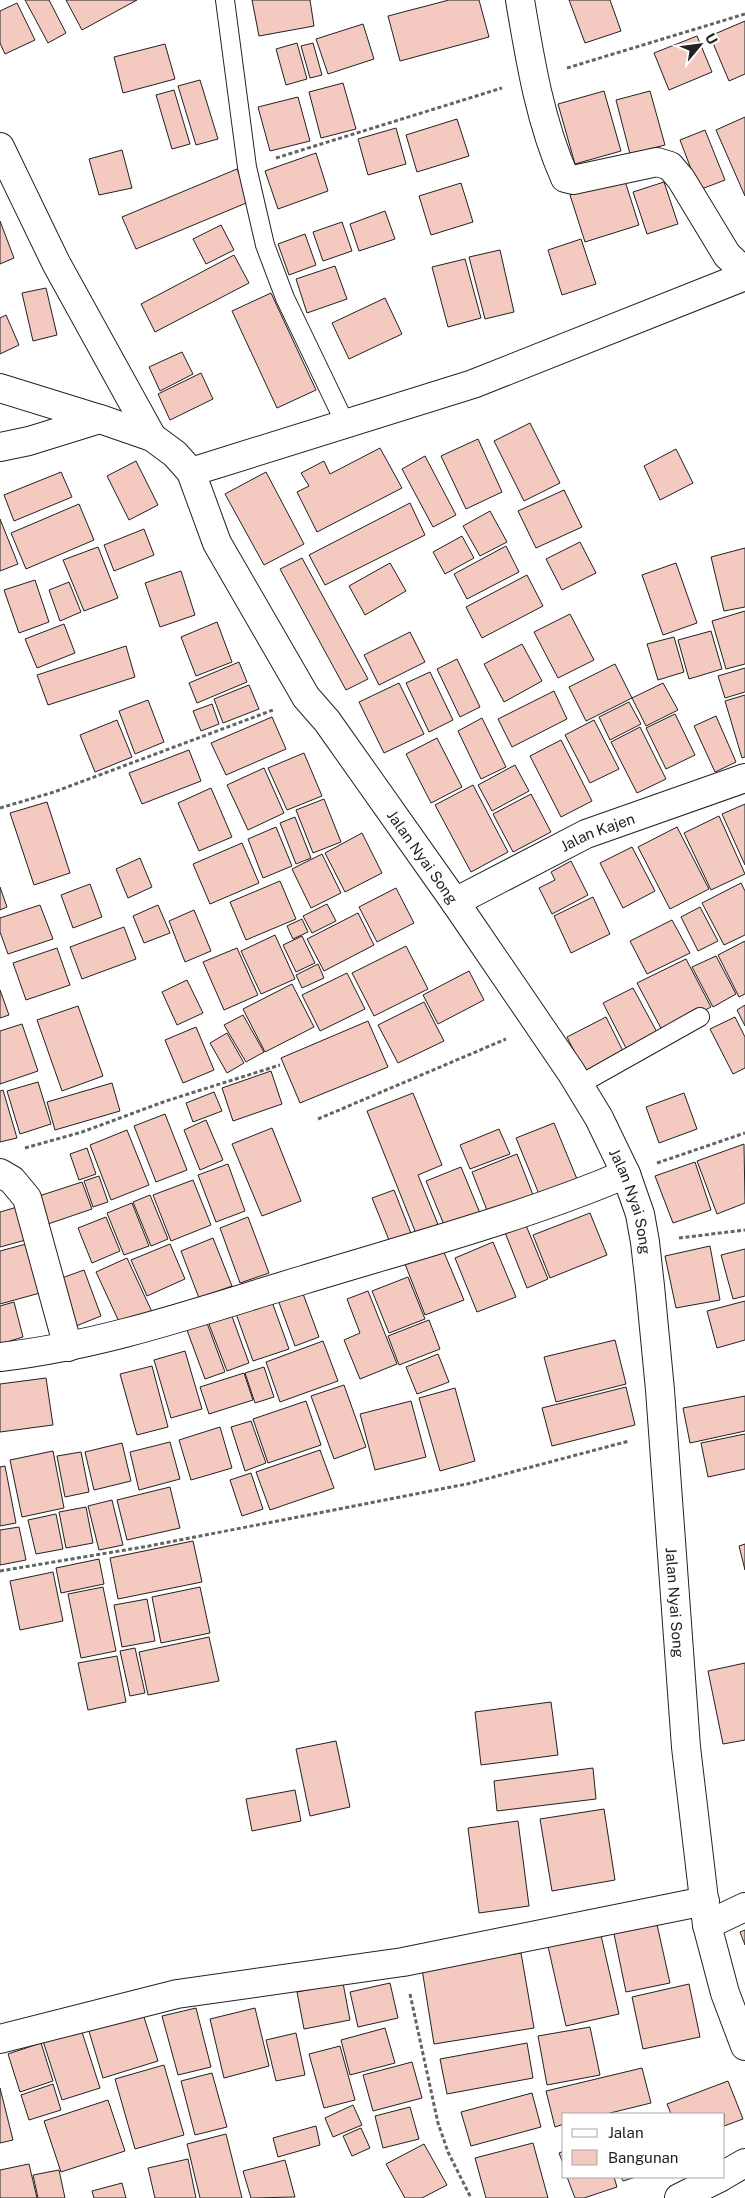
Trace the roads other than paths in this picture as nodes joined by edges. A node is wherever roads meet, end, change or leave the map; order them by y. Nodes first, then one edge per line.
1 (225, 0) edge
2 (520, 0) edge
3 (0, 147) edge
4 (745, 272) edge
5 (745, 276) edge
6 (0, 388) edge
7 (100, 419) junction
8 (346, 425) junction
9 (152, 438) junction
10 (0, 447) edge
11 (191, 472) junction
12 (745, 778) edge
13 (455, 902) junction
14 (700, 1017) dead end
15 (579, 1085) junction
16 (0, 1173) edge
17 (626, 1174) junction
18 (68, 1347) junction
19 (0, 1356) edge
20 (745, 1907) edge
21 (706, 1913) junction
22 (0, 2039) edge
23 (745, 2046) edge
24 (745, 2162) edge
25 (725, 2175) edge
26 (719, 2178) edge
27 (679, 2198) edge

1 - 8 lane
2 - 4 street
3 - 9 street
5 - 8 street
6 - 7 street
7 - 9 street
7 - 10 street
8 - 11 street
9 - 11 street
11 - 13 street, Jalan Nyai Song
12 - 13 street, Jalan Kajen
13 - 15 street, Jalan Nyai Song
14 - 15 lane
15 - 17 street, Jalan Nyai Song
16 - 18 street
17 - 18 street
17 - 21 street, Jalan Nyai Song
18 - 19 street
20 - 21 street
21 - 22 street
21 - 23 street, Jalan Nyai Song
24 - 25 street
26 - 27 street

